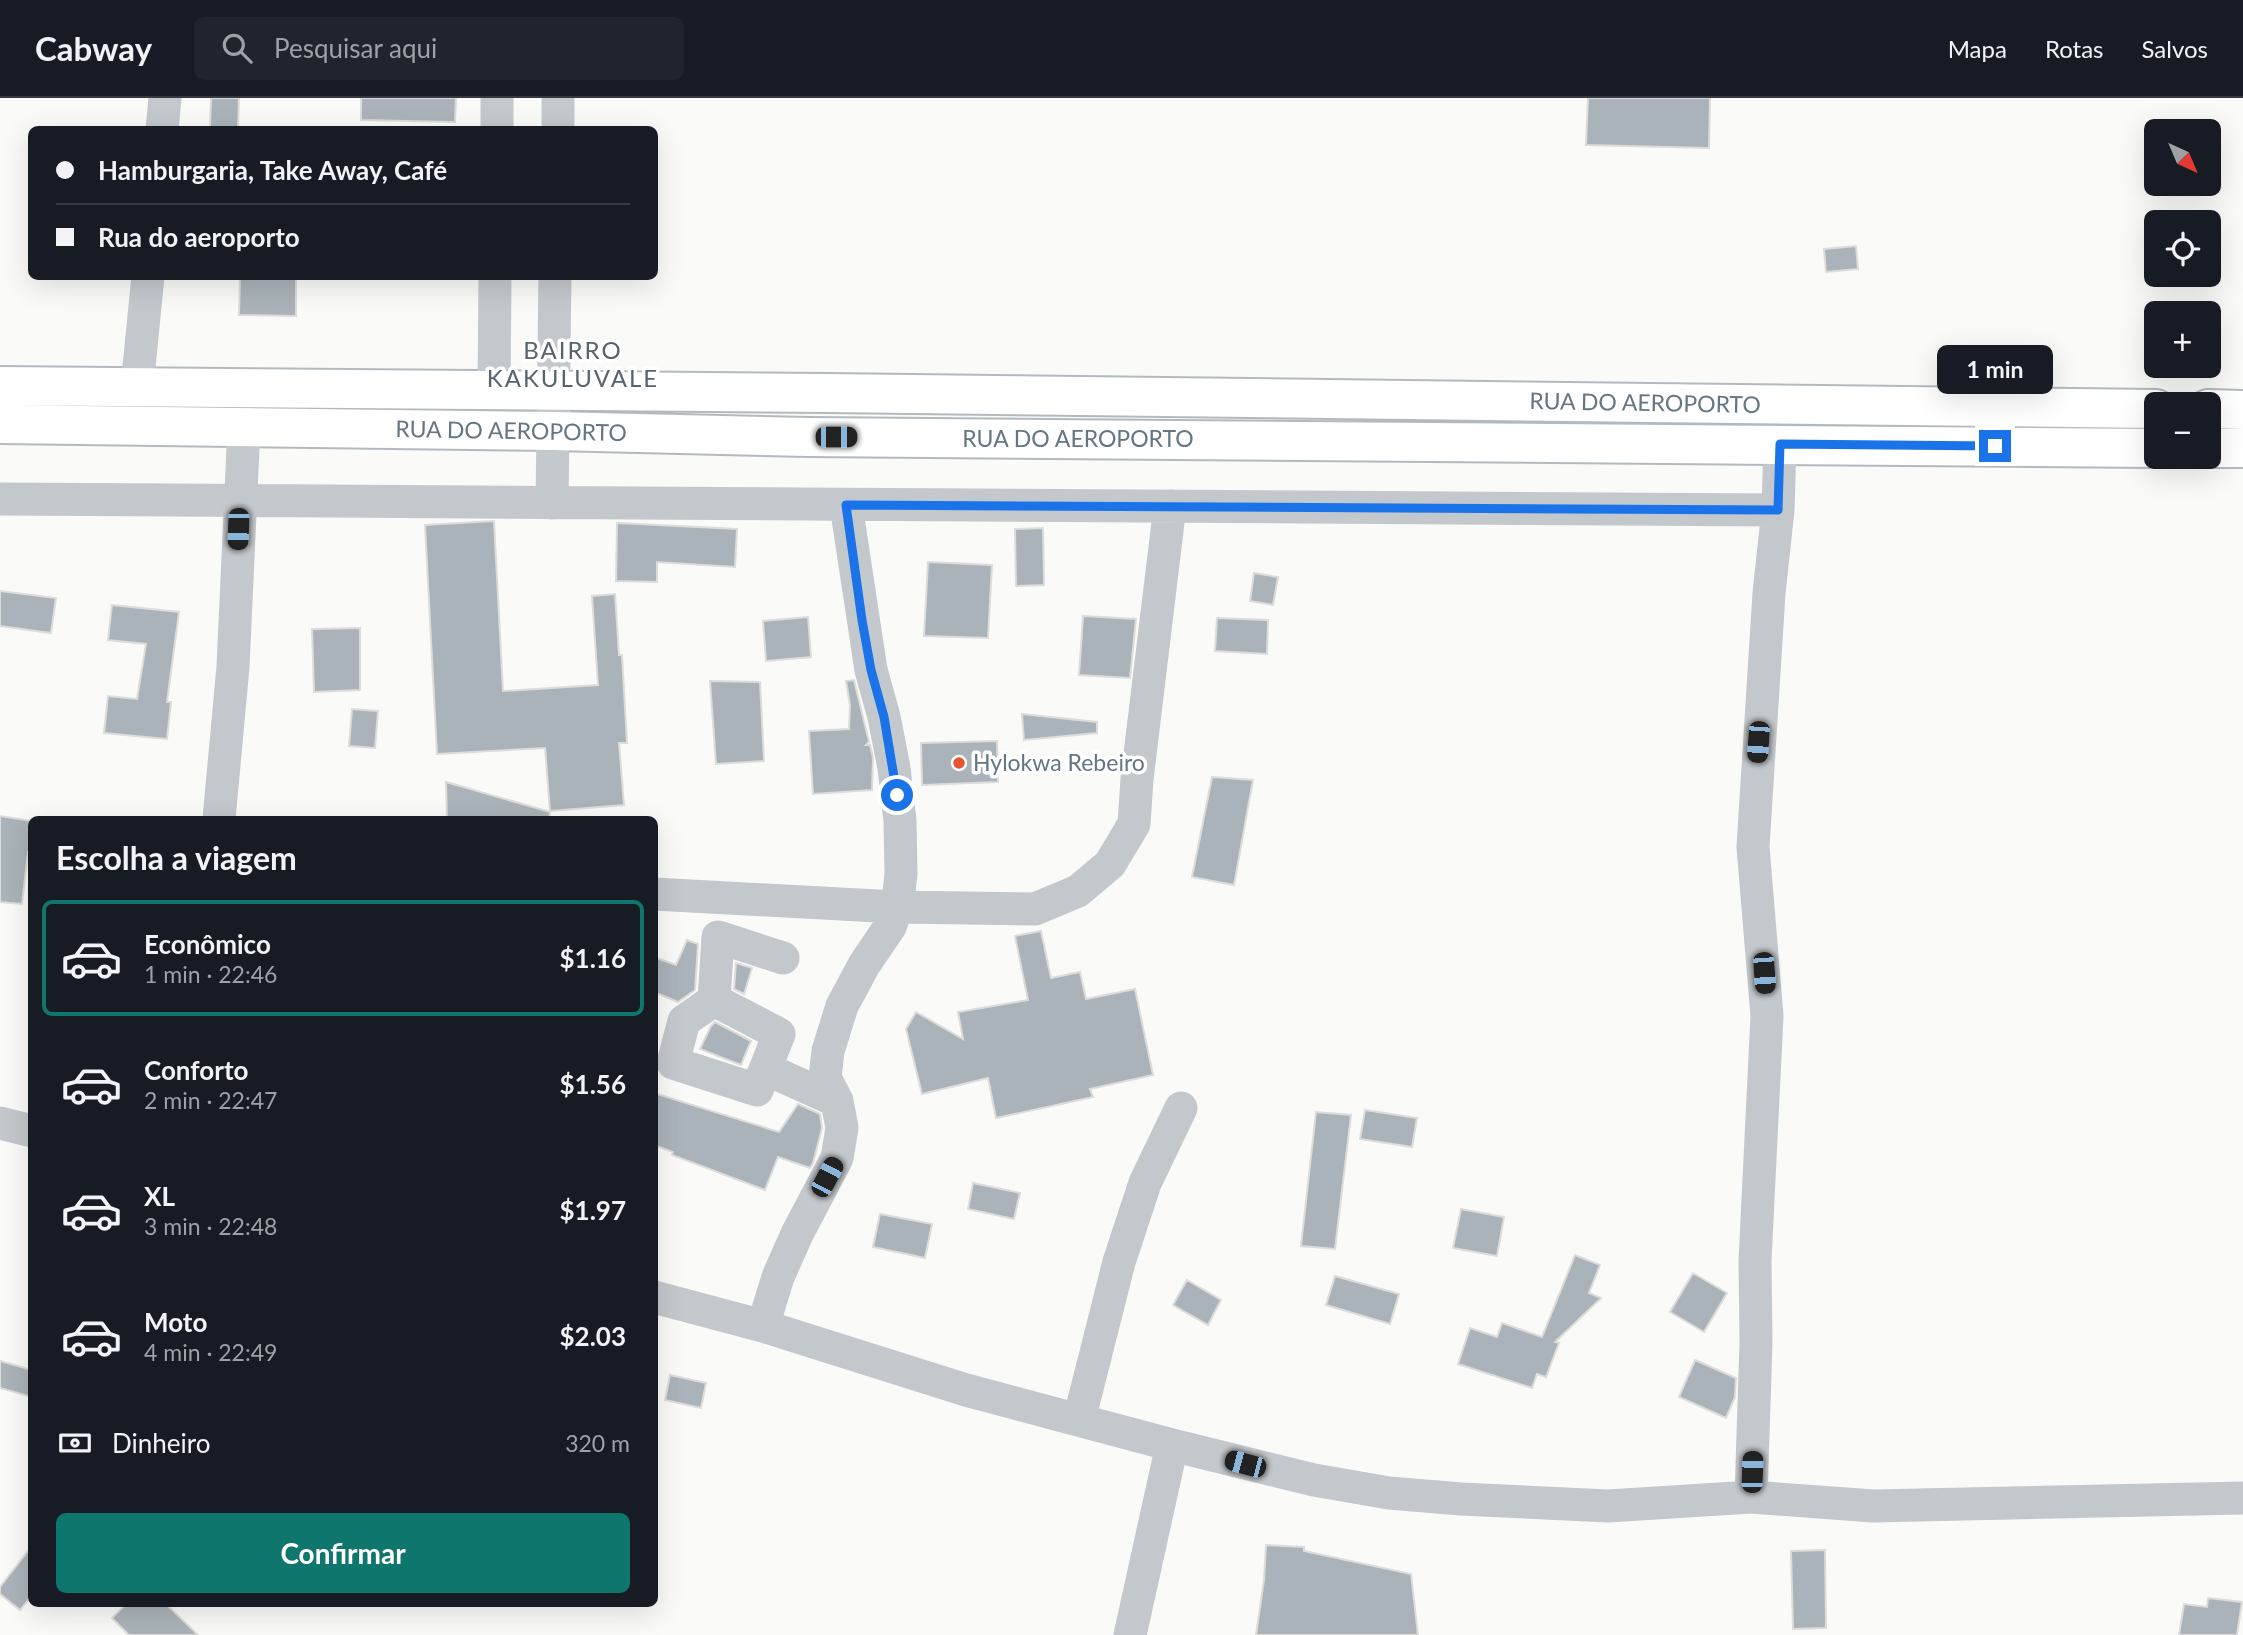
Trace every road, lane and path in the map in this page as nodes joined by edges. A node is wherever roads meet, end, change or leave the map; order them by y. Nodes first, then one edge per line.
1 (165, 98) edge
2 (497, 98) edge
3 (558, 98) edge
4 (162, 126) edge
5 (497, 126) edge
6 (558, 126) edge
7 (148, 280) edge
8 (495, 280) edge
9 (555, 280) edge
10 (0, 386) edge
11 (137, 387) junction
12 (494, 390) junction
13 (554, 390) junction
14 (2144, 409) edge
15 (2221, 409) edge
16 (2243, 410) edge
17 (0, 424) edge
18 (244, 426) junction
19 (553, 431) junction
20 (1780, 444) junction
21 (2144, 447) edge
22 (2221, 448) edge
23 (2243, 448) edge
24 (0, 499) edge
25 (239, 501) junction
26 (552, 503) junction
27 (846, 505) junction
28 (1170, 506) junction
29 (1778, 510) junction
30 (219, 816) edge
31 (658, 894) edge
32 (896, 907) junction
33 (783, 958) dead end
34 (714, 1000) junction
35 (766, 1069) junction
36 (837, 1101) junction
37 (1181, 1108) dead end
38 (0, 1123) edge
39 (28, 1130) edge
40 (658, 1298) edge
41 (763, 1326) junction
42 (1079, 1420) junction
43 (1172, 1445) junction
44 (1751, 1497) junction
45 (2243, 1498) edge
46 (1130, 1635) edge

1 - 4 street
2 - 5 street
3 - 6 street
7 - 11 street
8 - 12 street
9 - 13 street
10 - 11 main road, RUA DO AEROPORTO
11 - 12 main road, RUA DO AEROPORTO
12 - 13 main road, RUA DO AEROPORTO
13 - 14 main road, RUA DO AEROPORTO
13 - 19 street
15 - 16 main road
17 - 18 main road, RUA DO AEROPORTO
18 - 19 main road, RUA DO AEROPORTO
18 - 25 street
19 - 20 main road, RUA DO AEROPORTO
19 - 26 street
20 - 21 main road, RUA DO AEROPORTO
20 - 29 street
22 - 23 main road
24 - 25 street
25 - 26 street
25 - 30 street
26 - 27 street
27 - 28 street
27 - 32 street
28 - 29 street
28 - 32 street
29 - 44 street
31 - 32 street
32 - 36 street
33 - 34 street
34 - 35 street
34 - 35 street
35 - 36 street
36 - 41 street
37 - 42 street
38 - 39 street
40 - 41 street
41 - 42 street
42 - 43 street
43 - 44 street
43 - 46 street
44 - 45 street

